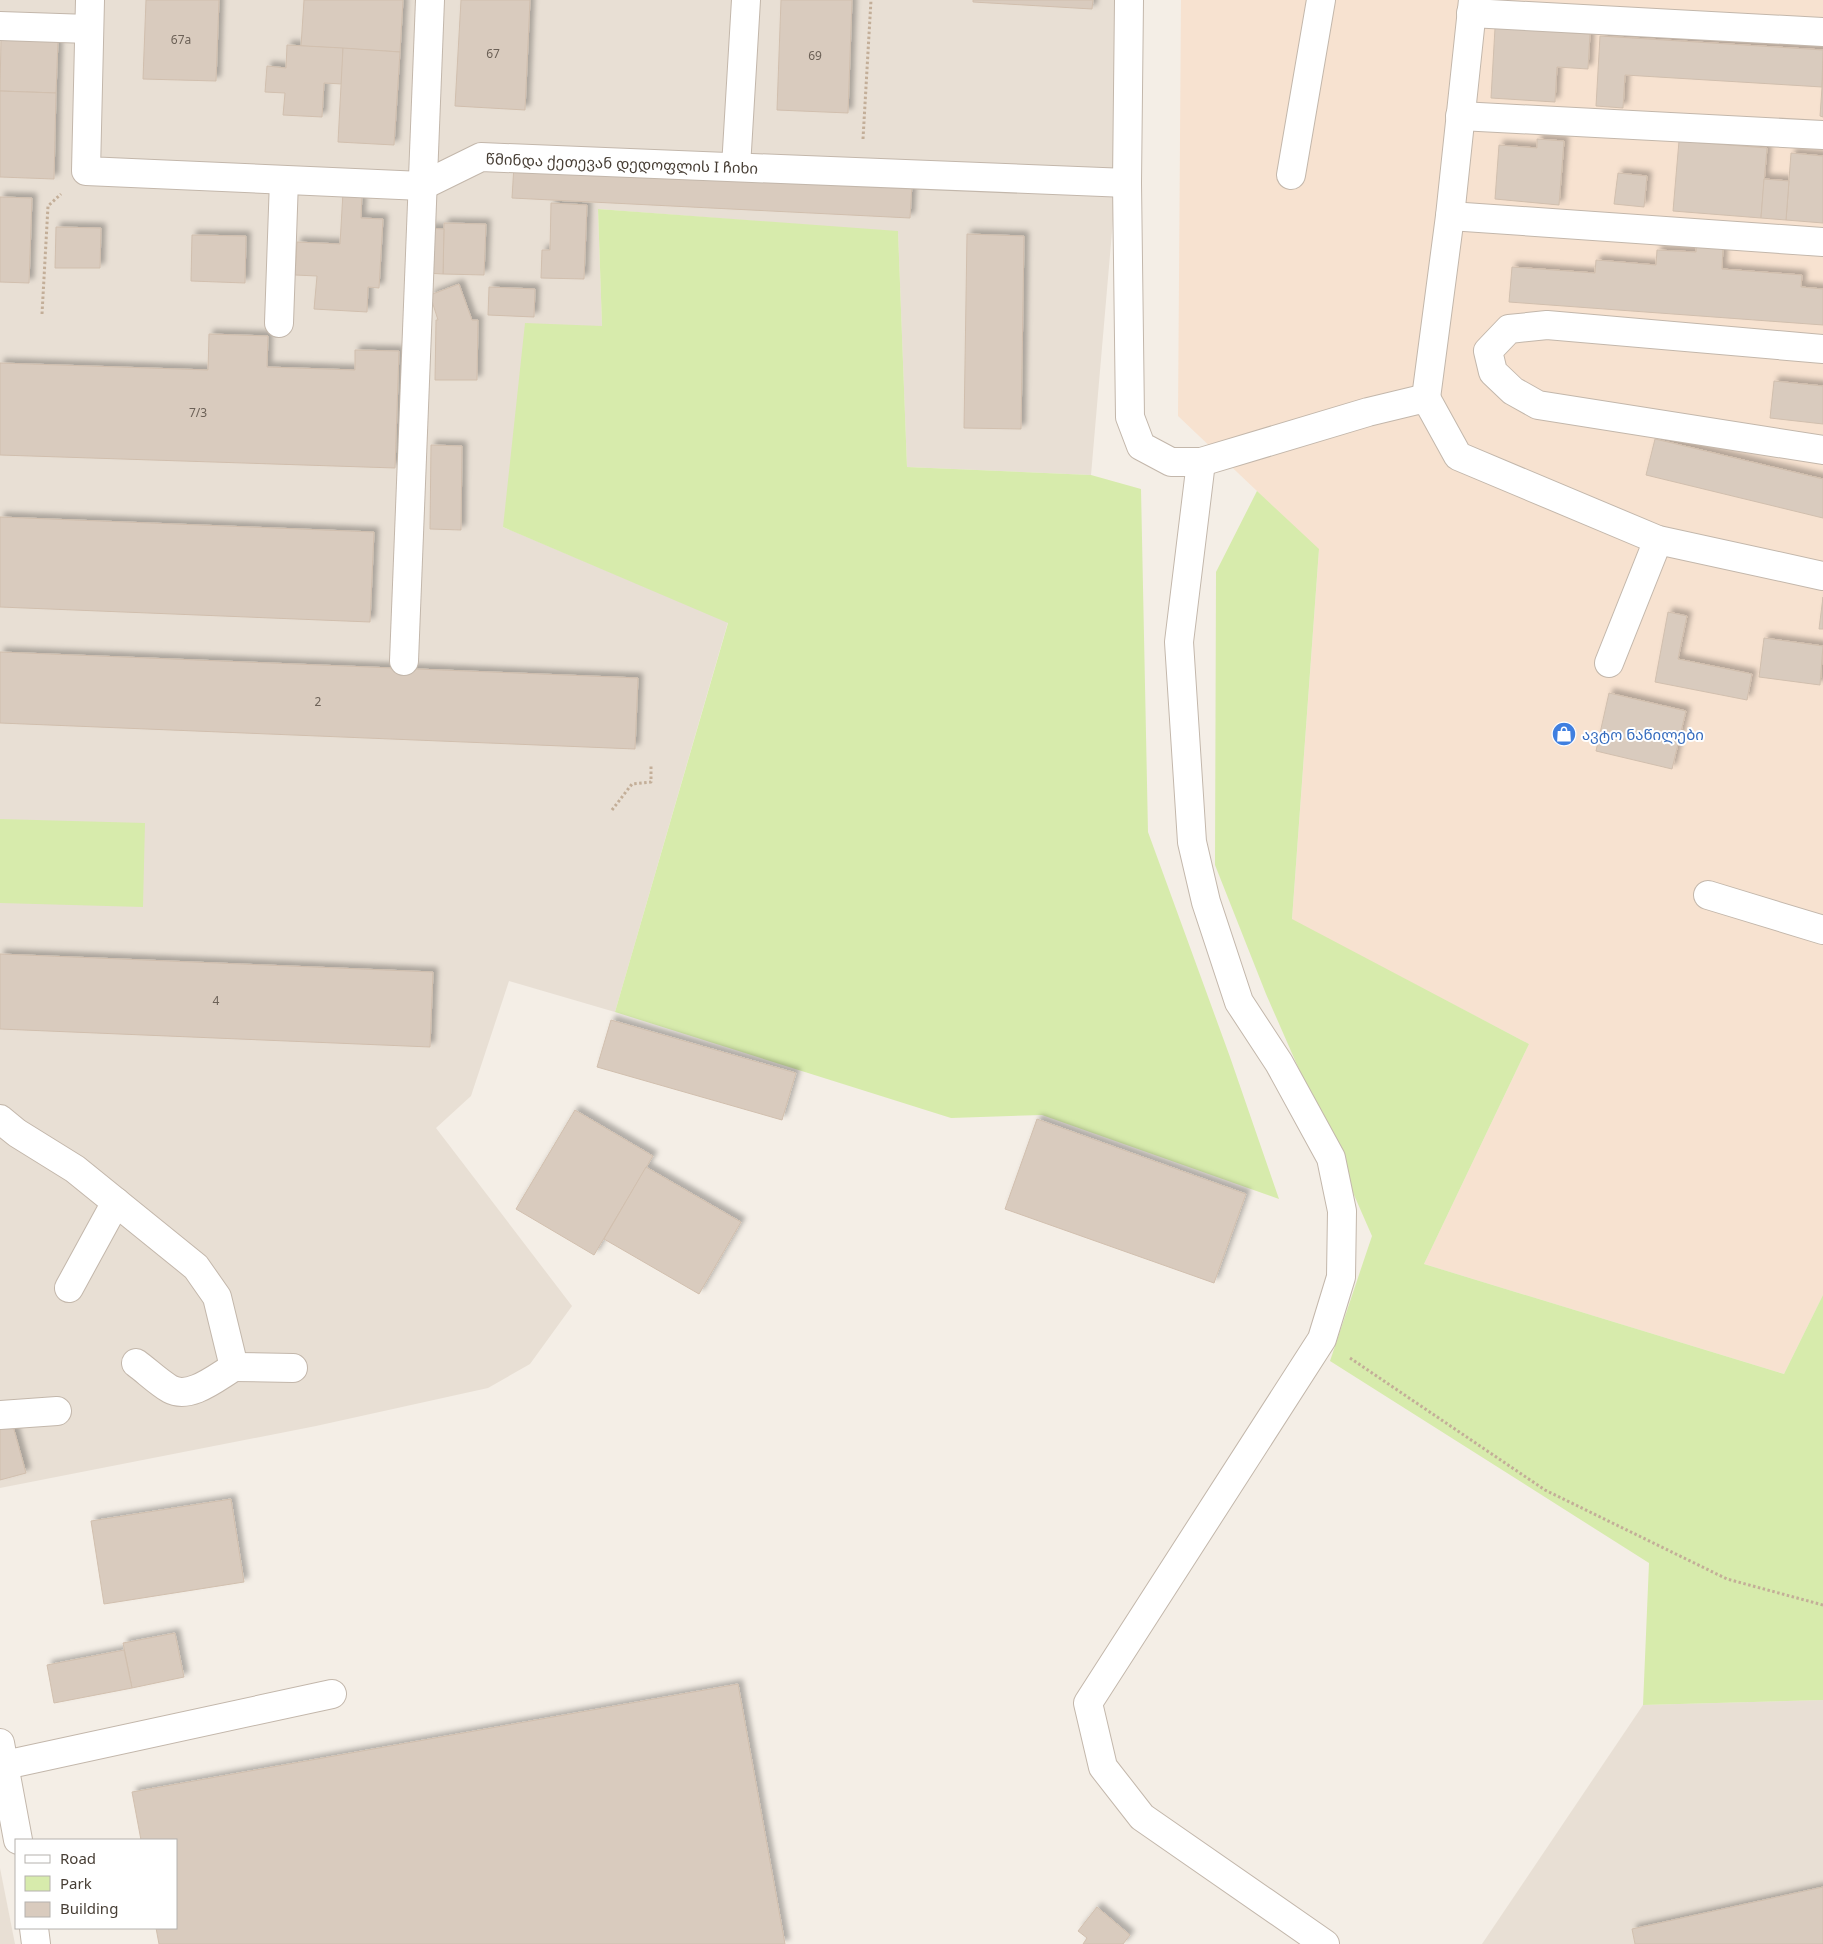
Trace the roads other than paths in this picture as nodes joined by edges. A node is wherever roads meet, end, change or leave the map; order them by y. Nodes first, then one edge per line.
1 (90, 0) edge
2 (430, 0) edge
3 (746, 0) edge
4 (1129, 0) edge
5 (1321, 0) edge
6 (1472, 6) edge
7 (0, 26) edge
8 (89, 29) junction
9 (1823, 32) edge
10 (1460, 116) junction
11 (1823, 136) edge
12 (736, 167) junction
13 (1291, 175) dead end
14 (284, 180) junction
15 (1127, 183) junction
16 (422, 186) junction
17 (1450, 216) junction
18 (1823, 242) edge
19 (279, 323) dead end
20 (1823, 349) edge
21 (1426, 398) junction
22 (1823, 450) edge
23 (1201, 462) junction
24 (1658, 540) junction
25 (1823, 576) edge
26 (404, 661) dead end
27 (1609, 663) dead end
28 (1708, 895) dead end
29 (1823, 930) edge
30 (0, 1119) edge
31 (116, 1202) junction
32 (69, 1288) dead end
33 (136, 1363) dead end
34 (234, 1368) junction
35 (293, 1368) dead end
36 (57, 1411) dead end
37 (1, 1412) edge
38 (332, 1694) dead end
39 (3, 1754) edge
40 (18, 1839) edge
41 (34, 1929) edge
42 (36, 1944) edge
43 (1325, 1944) edge

1 - 8 street
2 - 16 street
3 - 12 street
4 - 15 street
5 - 13 street
6 - 9 street
6 - 10 street
7 - 8 street
8 - 14 street, წმინდა ქეთევან დედოფლის I ჩიხი
10 - 11 street
10 - 17 street
12 - 15 street, წმინდა ქეთევან დედოფლის I ჩიხი
12 - 16 street, წმინდა ქეთევან დედოფლის I ჩიხი
14 - 16 street, წმინდა ქეთევან დედოფლის I ჩიხი
14 - 19 street
15 - 23 street
16 - 26 street
17 - 18 street
17 - 21 street
20 - 22 street
21 - 23 street
21 - 24 street
23 - 43 street
24 - 25 street
24 - 27 street
28 - 29 street
30 - 31 street
31 - 32 street
31 - 34 street
33 - 34 street
34 - 35 street
36 - 37 street
38 - 39 street
39 - 40 street
41 - 42 street

